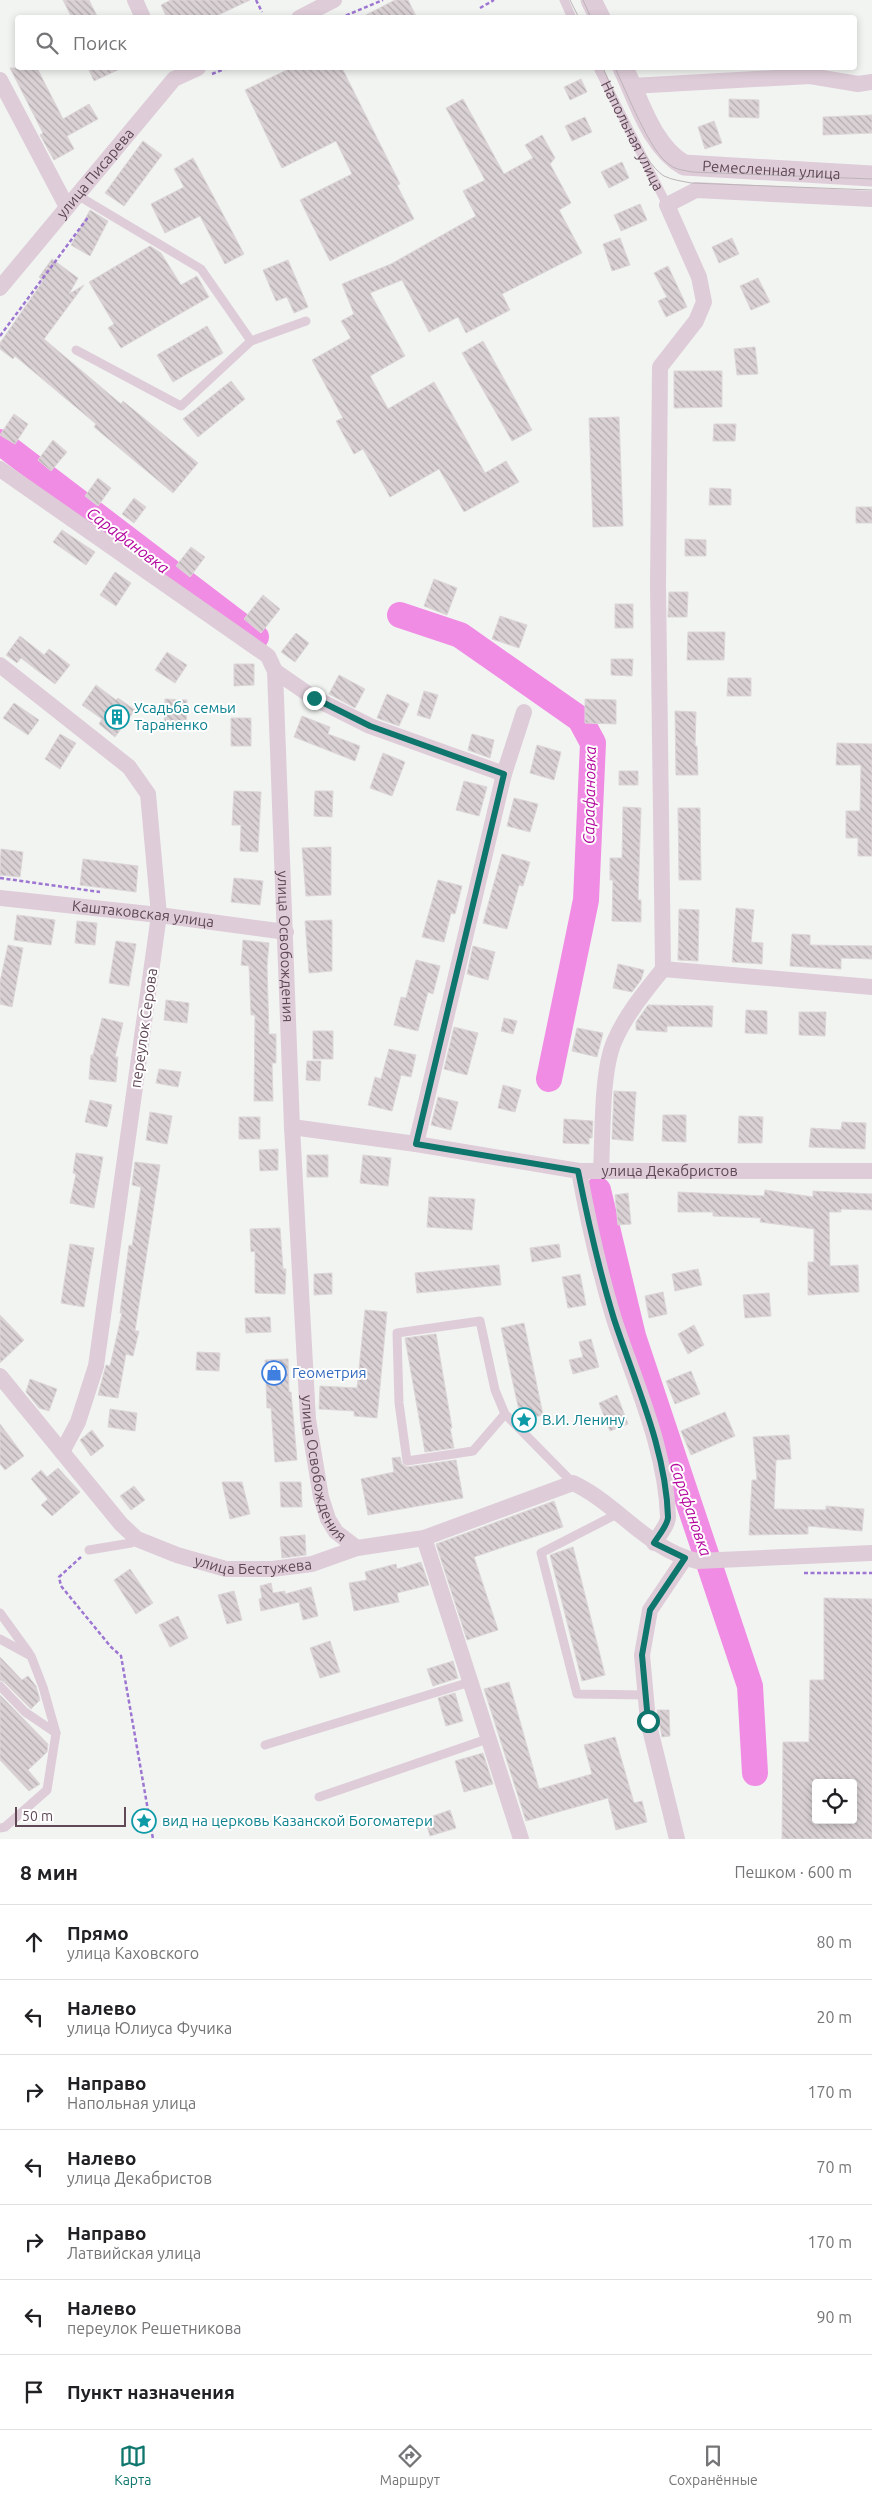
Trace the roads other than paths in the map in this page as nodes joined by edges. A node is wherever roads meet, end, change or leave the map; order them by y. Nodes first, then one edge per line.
1 (135, 0) edge
2 (334, 0) edge
3 (564, 0) edge
4 (592, 0) edge
5 (142, 15) edge
6 (305, 15) edge
7 (571, 15) edge
8 (599, 15) edge
9 (599, 70) edge
10 (205, 71) edge
11 (171, 74) edge
12 (628, 77) edge
13 (0, 80) edge
14 (872, 82) edge
15 (673, 158) joint
16 (872, 176) edge
17 (872, 199) edge
18 (72, 201) junction
19 (668, 205) junction
20 (0, 288) edge
21 (306, 321) dead end
22 (251, 341) junction
23 (76, 350) dead end
24 (0, 470) edge
25 (0, 665) edge
26 (275, 671) junction
27 (524, 712) dead end
28 (504, 774) junction
29 (0, 898) edge
30 (160, 915) junction
31 (286, 932) junction
32 (664, 969) junction
33 (872, 987) edge
34 (292, 1127) junction
35 (416, 1144) junction
36 (578, 1171) junction
37 (601, 1171) junction
38 (872, 1172) edge
39 (0, 1376) edge
40 (505, 1414) junction
41 (62, 1452) junction
42 (573, 1483) junction
43 (617, 1514) junction
44 (137, 1538) junction
45 (424, 1538) junction
46 (654, 1543) junction
47 (357, 1548) junction
48 (89, 1550) road end
49 (872, 1553) edge
50 (691, 1560) junction
51 (0, 1613) edge
52 (0, 1639) edge
53 (31, 1656) junction
54 (470, 1682) junction
55 (0, 1686) edge
56 (645, 1695) junction
57 (56, 1733) junction
58 (490, 1738) junction
59 (265, 1745) dead end
60 (319, 1796) dead end
61 (0, 1828) edge
62 (521, 1839) edge
63 (677, 1839) edge

1 - 5 street
2 - 6 street
3 - 7 lane
4 - 8 street
9 - 19 lane, Напольная улица
10 - 11 street, улица Писарева
11 - 18 street, улица Писарева
12 - 14 street
12 - 15 street, Напольная улица
13 - 18 street
15 - 16 street, Ремесленная улица
17 - 19 street
18 - 20 street, улица Писарева
18 - 22 lane
19 - 32 street
21 - 22 lane
22 - 23 lane
24 - 26 street
25 - 30 street, переулок Серова
26 - 28 street
26 - 31 street, улица Освобождения
27 - 28 street
28 - 35 street
29 - 30 street, Каштаковская улица
30 - 31 street, Каштаковская улица
30 - 41 street, переулок Серова
31 - 34 street, улица Освобождения
32 - 33 street
32 - 37 street
34 - 35 street, улица Декабристов
34 - 47 street, улица Освобождения
35 - 36 street, улица Декабристов
36 - 37 street, улица Декабристов
36 - 46 street
37 - 38 street, улица Декабристов
39 - 41 street, улица Бестужева
40 - 40 lane
40 - 42 lane
41 - 44 street, улица Бестужева
42 - 43 street
42 - 45 street, улица Бестужева
43 - 46 street
43 - 56 lane
44 - 47 street, улица Бестужева
44 - 48 lane
45 - 47 street, улица Бестужева
45 - 54 street
46 - 50 street
49 - 50 street
50 - 56 street
51 - 53 lane
52 - 53 lane
53 - 57 lane
54 - 58 street
54 - 59 lane
55 - 57 lane
56 - 63 street
57 - 61 lane
58 - 60 lane
58 - 62 street

